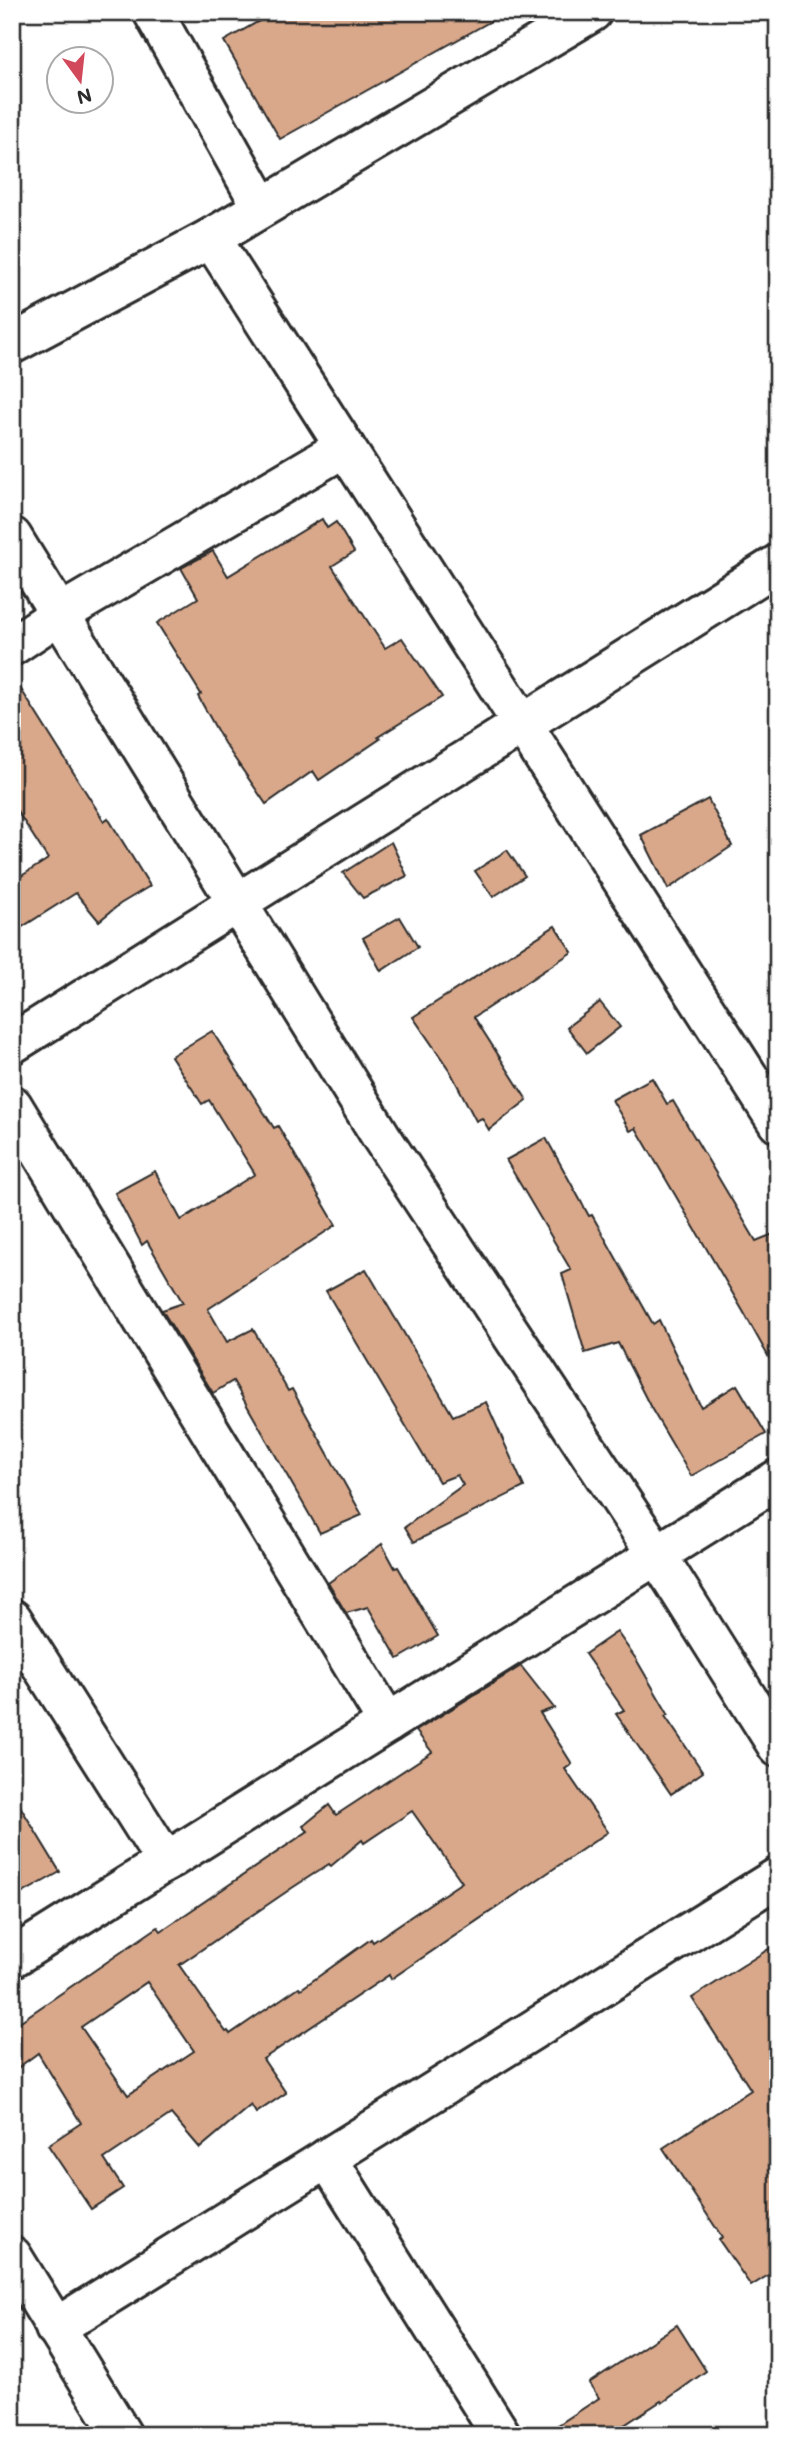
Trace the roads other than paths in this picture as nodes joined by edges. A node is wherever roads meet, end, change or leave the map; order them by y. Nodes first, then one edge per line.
1 (153, 12) edge
2 (592, 12) edge
3 (262, 208) junction
4 (211, 237) junction
5 (12, 344) edge
6 (345, 447) junction
7 (12, 537) edge
8 (778, 564) edge
9 (60, 614) junction
10 (12, 646) edge
11 (522, 724) junction
12 (237, 903) junction
13 (12, 1044) edge
14 (12, 1105) edge
15 (778, 1123) edge
16 (778, 1479) edge
17 (657, 1555) junction
18 (12, 1619) edge
19 (388, 1723) junction
20 (778, 1747) edge
21 (166, 1862) junction
22 (778, 1877) edge
23 (12, 1958) edge
24 (327, 2158) junction
25 (12, 2256) edge
26 (22, 2295) edge
27 (55, 2328) junction
28 (489, 2431) edge
29 (122, 2435) edge

1 - 3 street
2 - 3 street
3 - 4 street
4 - 5 street
4 - 6 street
6 - 9 street
6 - 11 street
7 - 9 street
8 - 11 street
9 - 10 street
9 - 12 street
11 - 12 street
11 - 15 street
12 - 13 street
12 - 17 street
14 - 19 street
16 - 17 street
17 - 19 street
17 - 20 street
18 - 21 street
19 - 21 street
21 - 23 street
22 - 24 street
24 - 27 street
24 - 28 street
25 - 26 street
26 - 27 street
27 - 29 street

